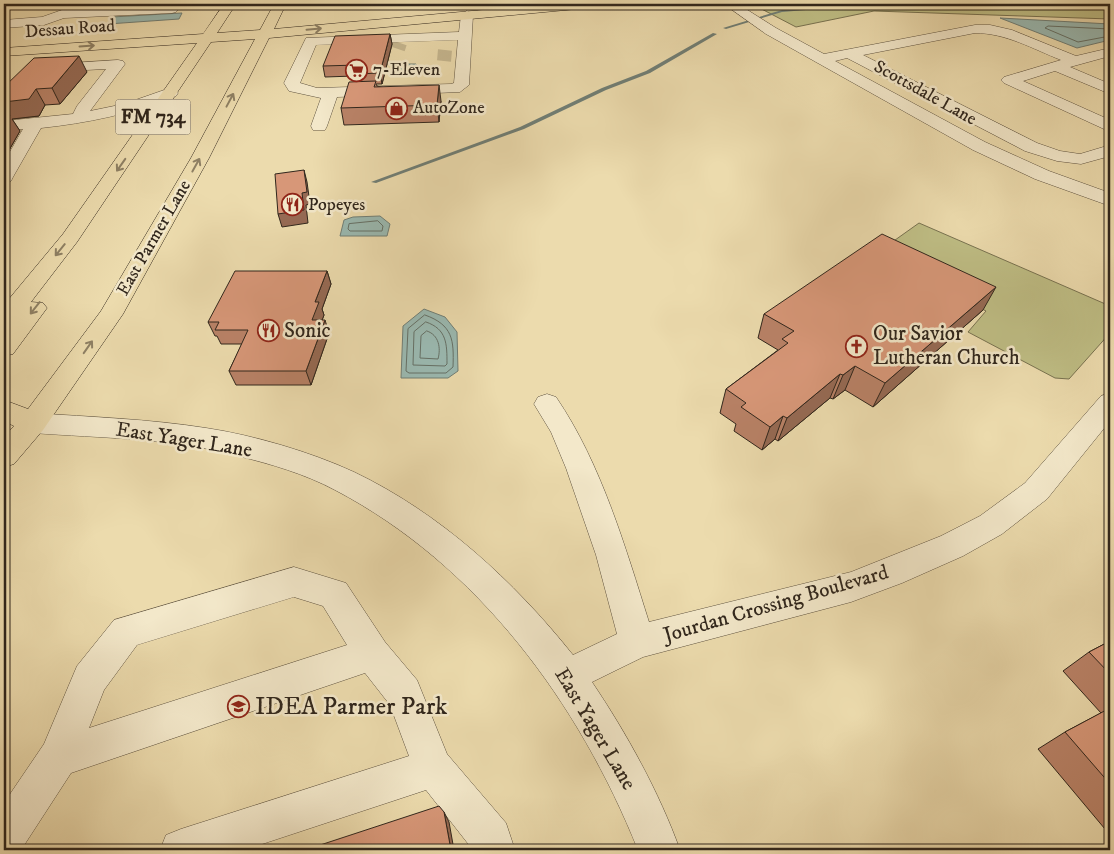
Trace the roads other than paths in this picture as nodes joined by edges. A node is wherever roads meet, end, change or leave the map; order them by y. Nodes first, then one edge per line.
1 (88, 4) edge
2 (177, 4) edge
3 (230, 4) edge
4 (280, 4) edge
5 (587, 4) edge
6 (730, 4) edge
7 (78, 6) edge
8 (23, 8) dead end
9 (131, 8) edge
10 (59, 9) edge
11 (469, 9) edge
12 (44, 21) junction
13 (5, 24) edge
14 (267, 28) junction
15 (211, 32) junction
16 (465, 36) junction
17 (30, 39) junction
18 (4, 41) edge
19 (54, 49) junction
20 (330, 50) junction
21 (4, 52) edge
22 (1110, 52) edge
23 (850, 54) junction
24 (303, 58) junction
25 (822, 59) junction
26 (1075, 61) junction
27 (1055, 66) junction
28 (425, 75) dead end
29 (293, 80) junction
30 (1110, 89) edge
31 (170, 93) junction
32 (331, 93) junction
33 (12, 110) edge
34 (82, 116) junction
35 (35, 124) junction
36 (1108, 124) edge
37 (4, 126) edge
38 (319, 126) dead end
39 (130, 129) junction
40 (1110, 150) edge
41 (4, 177) edge
42 (1110, 200) edge
43 (79, 225) junction
44 (4, 320) edge
45 (4, 348) edge
46 (1110, 403) edge
47 (547, 404) dead end
48 (4, 410) edge
49 (33, 423) junction
50 (4, 456) edge
51 (637, 642) junction
52 (372, 654) junction
53 (567, 676) junction
54 (58, 758) junction
55 (433, 768) junction
56 (4, 839) edge
57 (181, 850) edge
58 (494, 850) edge
59 (659, 850) edge

1 - 7 street
2 - 9 street
3 - 15 main road, FM 734
4 - 14 main road, East Parmer Lane / FM 734
5 - 11 main road, Dessau Road
6 - 25 street, Scottsdale Lane
7 - 10 street
8 - 13 street
9 - 10 street
10 - 12 street
11 - 14 main road, Dessau Road
11 - 16 street
12 - 13 street
12 - 17 street
14 - 15 main road, Dessau Road
49 -> 14 main road, East Parmer Lane / FM 734
15 - 17 main road, Dessau Road
19 -> 15 main road, Dessau Road
15 - 31 main road, FM 734
16 - 20 street
16 - 32 street
17 - 18 main road, Dessau Road
19 - 21 main road, Dessau Road
19 - 34 street
20 - 24 street
20 - 24 street
22 - 26 street
23 - 25 street
23 - 26 street
23 - 40 street
24 - 29 street
25 - 42 street, Scottsdale Lane
26 - 27 street
27 - 30 street
27 - 36 street
28 - 29 street
29 - 32 street
31 - 34 street
31 - 39 main road, FM 734
32 - 38 street
33 - 34 street
34 - 35 street
34 - 39 street
35 - 37 street
35 - 41 street
39 -> 43 main road, FM 734
43 -> 44 main road, FM 734
43 -> 45 main road
46 - 51 street, Jourdan Crossing Boulevard
47 - 51 street
48 - 49 main road
49 - 50 main road, East Parmer Lane / FM 734
49 - 53 street, East Yager Lane
51 - 53 street, Jourdan Crossing Boulevard
52 - 54 street
52 - 54 street
52 - 55 street
53 - 59 street, East Yager Lane
54 - 56 street
55 - 57 street
55 - 58 street

